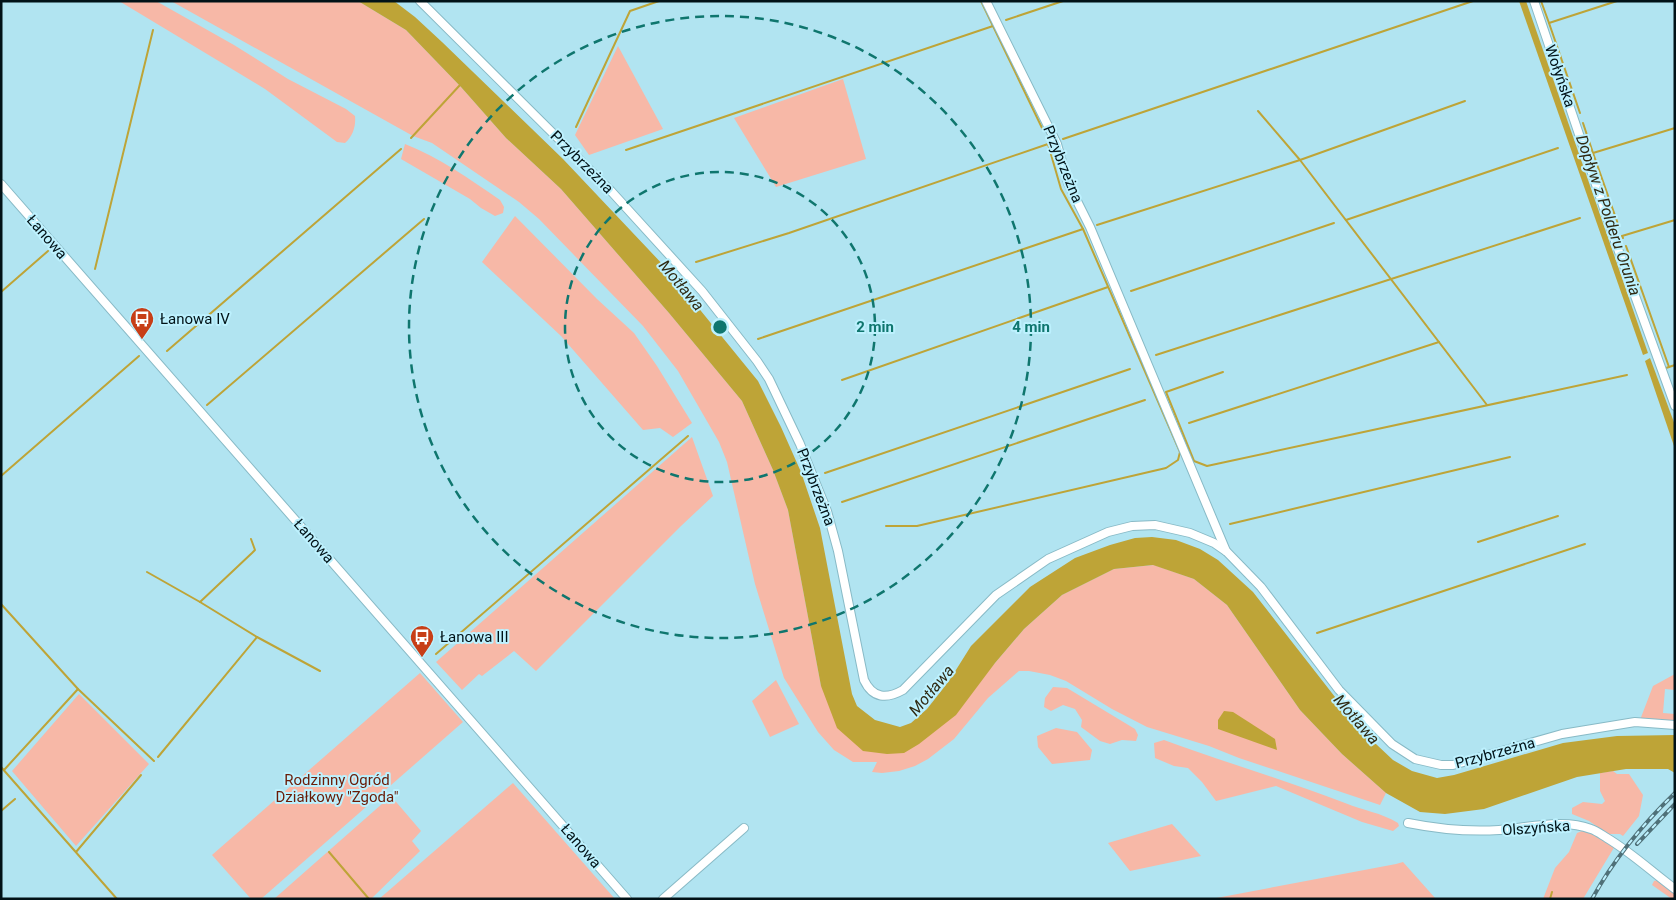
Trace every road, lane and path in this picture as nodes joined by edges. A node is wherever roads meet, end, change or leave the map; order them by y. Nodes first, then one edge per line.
1 (420, 1) edge
2 (986, 1) edge
3 (1534, 1) edge
4 (1, 184) edge
5 (1675, 406) edge
6 (1227, 552) junction
7 (1675, 725) edge
8 (1408, 823) dead end
9 (744, 828) dead end
10 (1675, 889) edge
11 (627, 899) edge
12 (663, 899) edge

1 - 6 street, Przybrzeżna
2 - 6 street, Przybrzeżna
3 - 5 street, Wołyńska
4 - 11 street, Łanowa
6 - 7 street, Przybrzeżna
8 - 10 street, Olszyńska
9 - 12 street

